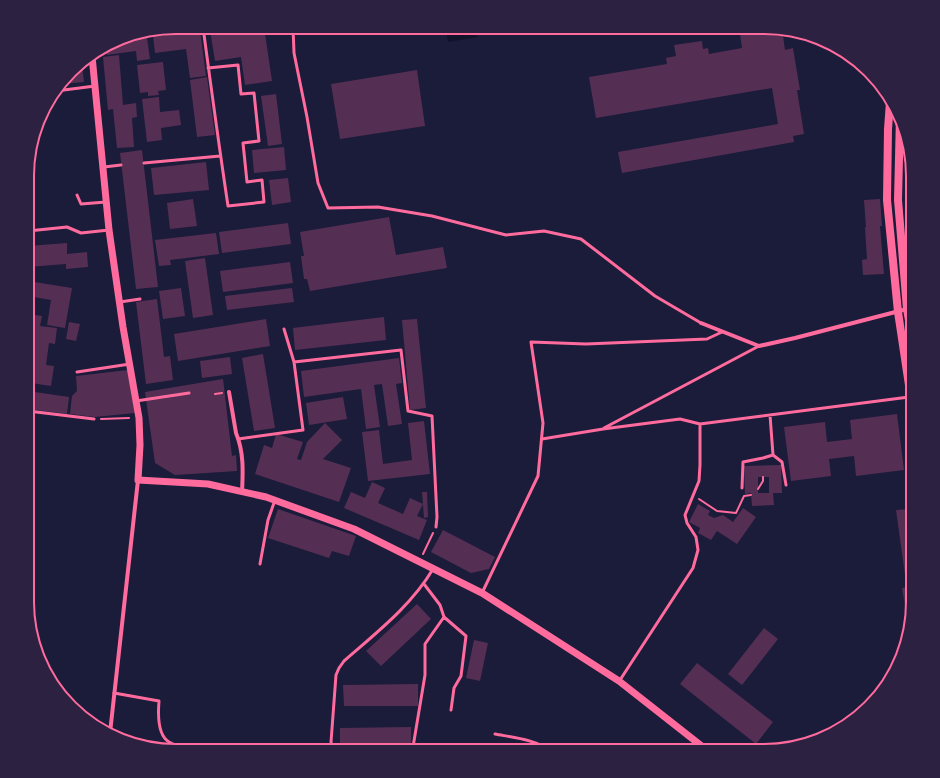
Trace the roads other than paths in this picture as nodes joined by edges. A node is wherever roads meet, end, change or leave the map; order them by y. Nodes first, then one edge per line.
1 (204, 34) edge
2 (293, 34) edge
3 (93, 61) edge
4 (208, 68) junction
5 (95, 86) junction
6 (63, 90) edge
7 (889, 110) edge
8 (901, 138) edge
9 (220, 156) junction
10 (144, 163) dead end
11 (121, 165) dead end
12 (102, 167) junction
13 (77, 195) dead end
14 (106, 202) junction
15 (34, 230) edge
16 (109, 230) junction
17 (906, 276) edge
18 (140, 299) dead end
19 (120, 302) junction
20 (906, 306) edge
21 (898, 312) junction
22 (701, 323) joint
23 (284, 329) dead end
24 (722, 332) junction
25 (759, 346) junction
26 (906, 361) edge
27 (294, 362) junction
28 (130, 364) junction
29 (76, 372) dead end
30 (229, 392) dead end
31 (189, 394) dead end
32 (906, 398) edge
33 (136, 401) junction
34 (34, 412) edge
35 (770, 415) junction
36 (94, 419) road end
37 (700, 424) junction
38 (603, 429) junction
39 (542, 438) junction
40 (238, 439) junction
41 (773, 455) junction
42 (138, 480) junction
43 (786, 485) dead end
44 (742, 488) dead end
45 (242, 492) junction
46 (275, 500) junction
47 (436, 526) road end
48 (260, 564) dead end
49 (433, 569) junction
50 (424, 584) junction
51 (482, 593) junction
52 (444, 617) junction
53 (619, 681) junction
54 (114, 693) junction
55 (451, 710) dead end
56 (111, 728) edge
57 (496, 734) dead end
58 (175, 744) edge
59 (332, 744) edge
60 (414, 744) edge
61 (537, 744) edge
62 (699, 744) edge

1 - 4 lane
2 - 22 lane
3 - 5 street
4 - 9 lane
4 - 9 lane
5 - 6 lane
5 - 12 street
7 - 21 main road
8 - 17 main road
9 - 10 lane
11 - 12 lane
12 - 14 street
13 - 14 lane
14 - 16 street
15 - 16 lane
16 - 19 street
18 - 19 lane
19 - 28 street
20 - 21 street
21 - 25 street
21 - 26 main road
22 - 24 street
23 - 27 lane
24 - 25 street
24 - 39 lane
25 - 38 lane
27 - 40 lane
27 - 47 lane
28 - 29 lane
28 - 33 street
30 - 40 street
31 - 33 lane
32 - 35 lane
33 - 42 street
34 - 36 lane
35 - 37 lane
35 - 41 lane
37 - 38 lane
37 - 53 lane
38 - 39 lane
39 - 51 lane
40 - 45 street
41 - 43 lane
41 - 44 lane
42 - 45 street
42 - 54 street
45 - 46 street
46 - 48 lane
46 - 49 street
49 - 50 lane
49 - 51 street
50 - 52 lane
50 - 59 lane
51 - 53 street
52 - 55 lane
52 - 60 lane
53 - 62 street
54 - 56 street
54 - 58 lane
57 - 61 lane

